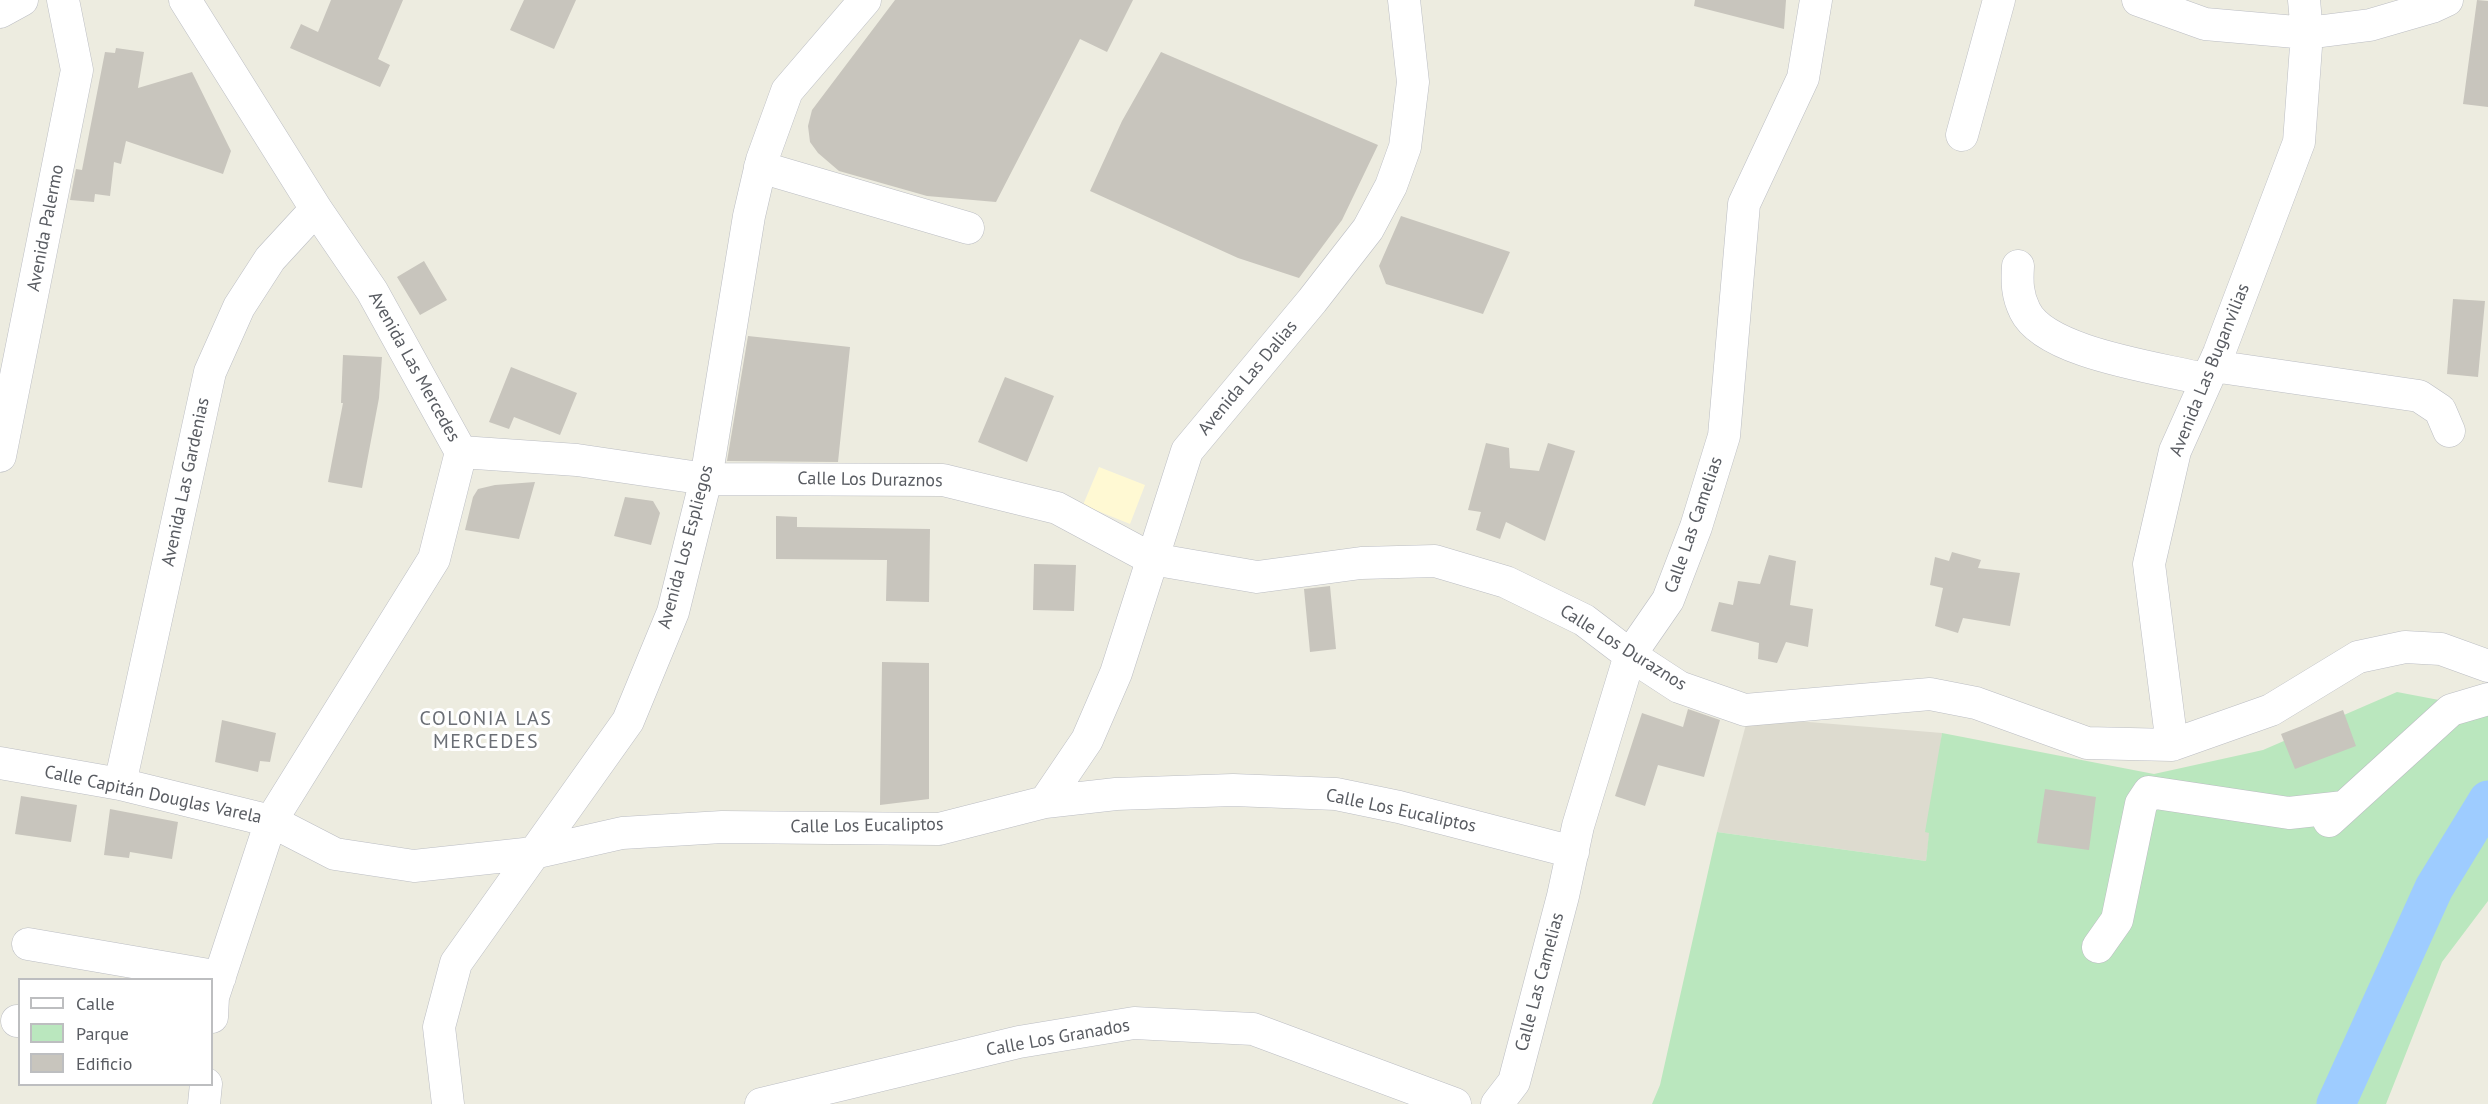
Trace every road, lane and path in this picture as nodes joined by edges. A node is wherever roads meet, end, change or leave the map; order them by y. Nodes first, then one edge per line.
1 (22, 0) edge
2 (63, 0) edge
3 (185, 0) edge
4 (865, 0) edge
5 (1404, 0) edge
6 (1816, 0) edge
7 (1999, 0) edge
8 (2138, 0) edge
9 (2304, 0) edge
10 (2447, 0) edge
11 (0, 12) edge
12 (2307, 33) junction
13 (1962, 135) dead end
14 (760, 168) junction
15 (316, 209) junction
16 (968, 228) dead end
17 (2018, 266) dead end
18 (2210, 373) junction
19 (2449, 431) dead end
20 (461, 452) junction
21 (0, 456) edge
22 (706, 479) junction
23 (1152, 559) junction
24 (1630, 655) junction
25 (2488, 666) edge
26 (2488, 699) edge
27 (2172, 746) junction
28 (0, 763) edge
29 (1071, 764) junction
30 (120, 784) junction
31 (1092, 796) junction
32 (1046, 802) junction
33 (2344, 807) junction
34 (272, 821) junction
35 (2317, 832) dead end
36 (1573, 852) junction
37 (534, 853) junction
38 (28, 944) dead end
39 (2098, 947) dead end
40 (220, 977) junction
41 (213, 997) edge
42 (206, 1086) edge
43 (204, 1104) edge
44 (448, 1104) edge
45 (761, 1104) edge
46 (1455, 1104) edge
47 (1497, 1104) edge

1 - 11 street
2 - 21 street, Avenida Palermo
3 - 15 street, Avenida Las Mercedes
4 - 14 street, Avenida Los Espliegos
5 - 23 street, Avenida Las Dalias
6 - 24 street, Calle Las Camelias
7 - 13 street
8 - 12 street
9 - 12 street, Avenida Las Buganvilias
10 - 12 street
12 - 18 street, Avenida Las Buganvilias
14 - 16 street
14 - 22 street, Avenida Los Espliegos
15 - 20 street, Avenida Las Mercedes
15 - 30 street, Avenida Las Gardenias
17 - 18 street
18 - 19 street
18 - 27 street, Avenida Las Buganvilias
20 - 22 street, Calle Los Duraznos
20 - 34 street, Avenida Las Mercedes
22 - 23 street, Calle Los Duraznos
22 - 37 street, Avenida Los Espliegos
23 - 24 street, Calle Los Duraznos
23 - 29 street, Avenida Las Dalias
24 - 27 street, Calle Los Duraznos
24 - 36 street, Calle Las Camelias
25 - 27 street, Calle Los Duraznos
26 - 33 street
28 - 30 street, Calle Capitán Douglas Varela
29 - 31 street
29 - 32 street, Avenida Las Dalias
30 - 34 street, Calle Capitán Douglas Varela
31 - 32 street, Calle Los Eucaliptos
31 - 36 street, Calle Los Eucaliptos
32 - 37 street, Calle Los Eucaliptos
33 - 35 street
33 - 39 street
34 - 37 street, Calle Los Eucaliptos
34 - 40 street, Avenida Las Mercedes
36 - 47 street, Calle Las Camelias
37 - 44 street, Avenida Los Espliegos
38 - 40 street
40 - 41 street, Avenida Las Mercedes
42 - 43 street
45 - 46 street, Calle Los Granados

